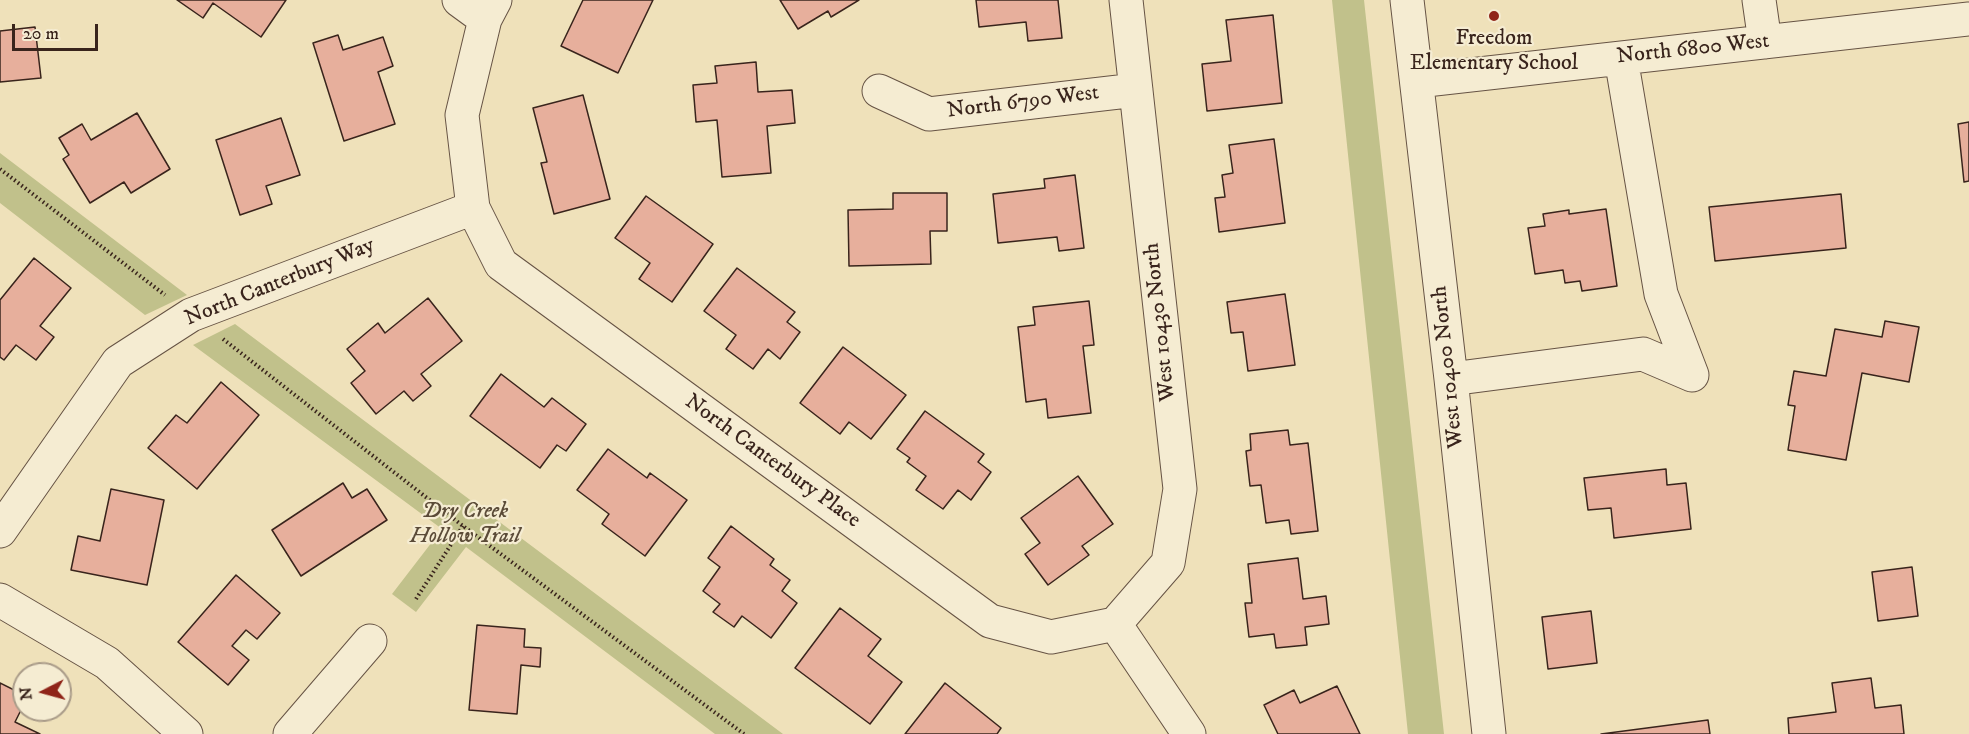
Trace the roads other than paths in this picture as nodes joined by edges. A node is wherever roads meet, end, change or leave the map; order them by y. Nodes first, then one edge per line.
1 (459, 0) edge
2 (1126, 0) edge
3 (1407, 0) edge
4 (1759, 0) edge
5 (490, 9) edge
6 (1969, 19) edge
7 (1765, 42) junction
8 (1621, 58) junction
9 (1417, 81) junction
10 (1136, 90) junction
11 (879, 91) dead end
12 (473, 208) junction
13 (1451, 379) junction
14 (0, 531) edge
15 (0, 600) edge
16 (1115, 624) junction
17 (370, 641) dead end
18 (186, 734) edge
19 (290, 734) edge
20 (1189, 734) edge
21 (1489, 734) edge

1 - 5 street
2 - 10 street, West 10430 North
3 - 9 street, West 10400 North
4 - 7 street
5 - 12 street, North Canterbury Place
6 - 7 street, North 6800 West
7 - 8 street, North 6800 West
8 - 9 street, North 6800 West
8 - 13 street
9 - 13 street, West 10400 North
10 - 11 street, North 6790 West
10 - 16 street, West 10430 North
12 - 14 street, North Canterbury Way
12 - 16 street, North Canterbury Place
13 - 21 street, West 10400 North
15 - 18 street
16 - 20 street
17 - 19 street

